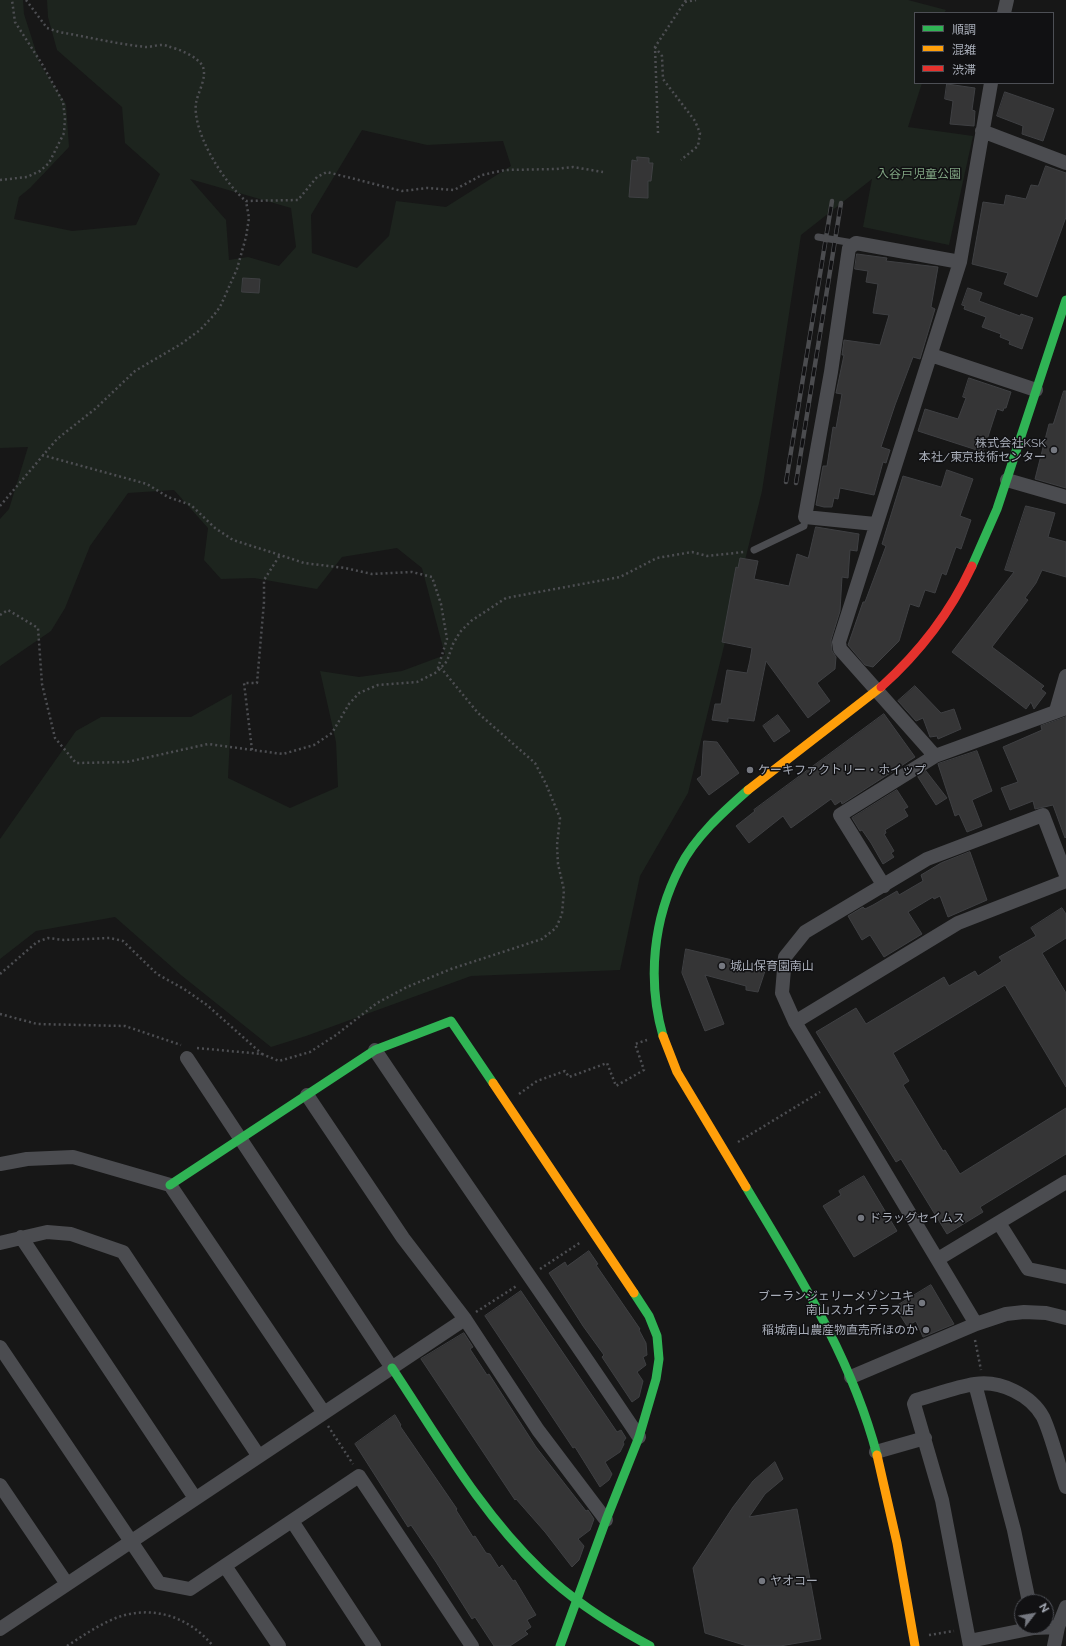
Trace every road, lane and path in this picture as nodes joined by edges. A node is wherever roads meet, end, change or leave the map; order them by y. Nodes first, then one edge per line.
1 (12, 0) edge
2 (26, 0) edge
3 (696, 0) edge
4 (1007, 0) edge
5 (685, 1) edge
6 (1004, 12) edge
7 (655, 47) junction
8 (991, 84) edge
9 (982, 131) junction
10 (658, 133) dead end
11 (681, 160) dead end
12 (1066, 163) edge
13 (604, 172) dead end
14 (0, 180) edge
15 (246, 201) junction
16 (818, 237) dead end
17 (853, 243) junction
18 (960, 262) junction
19 (1066, 300) edge
20 (930, 355) junction
21 (1036, 390) junction
22 (42, 455) junction
23 (1007, 480) junction
24 (1066, 497) edge
25 (0, 506) edge
26 (805, 517) junction
27 (875, 524) junction
28 (754, 550) joint
29 (280, 556) junction
30 (0, 616) edge
31 (441, 668) junction
32 (437, 672) junction
33 (1066, 676) edge
34 (877, 690) junction
35 (1061, 710) edge
36 (252, 750) junction
37 (935, 756) junction
38 (1066, 875) edge
39 (1066, 881) edge
40 (884, 886) junction
41 (0, 974) edge
42 (0, 1014) edge
43 (795, 1022) junction
44 (648, 1040) dead end
45 (375, 1050) junction
46 (190, 1051) junction
47 (262, 1054) junction
48 (833, 1084) junction
49 (307, 1095) junction
50 (507, 1103) junction
51 (240, 1140) junction
52 (737, 1143) dead end
53 (0, 1164) edge
54 (1066, 1182) edge
55 (170, 1186) junction
56 (999, 1223) junction
57 (22, 1237) junction
58 (0, 1243) edge
59 (571, 1249) dead end
60 (938, 1259) junction
61 (539, 1270) dead end
62 (1066, 1277) edge
63 (512, 1289) dead end
64 (1066, 1318) edge
65 (465, 1319) junction
66 (975, 1331) junction
67 (0, 1347) edge
68 (392, 1368) junction
69 (851, 1377) junction
70 (979, 1383) junction
71 (324, 1413) junction
72 (638, 1437) junction
73 (925, 1438) junction
74 (876, 1452) junction
75 (258, 1455) junction
76 (359, 1476) junction
77 (0, 1485) edge
78 (1066, 1487) edge
79 (195, 1498) junction
80 (606, 1520) junction
81 (292, 1521) junction
82 (131, 1542) junction
83 (225, 1566) junction
84 (67, 1584) junction
85 (1027, 1594) edge
86 (576, 1600) junction
87 (1066, 1608) edge
88 (1, 1627) edge
89 (1054, 1627) edge
90 (1058, 1627) junction
91 (1014, 1631) edge
92 (929, 1635) dead end
93 (968, 1639) edge
94 (67, 1646) edge
95 (213, 1646) edge
96 (279, 1646) edge
97 (374, 1646) edge
98 (472, 1646) edge
99 (560, 1646) edge
100 (650, 1646) edge
101 (914, 1646) edge
102 (1054, 1646) edge

1 - 14 path
2 - 15 path
3 - 5 path
4 - 6 street
5 - 7 path
7 - 10 path
7 - 11 path
8 - 9 street
9 - 12 street
9 - 18 street
13 - 15 path
15 - 22 path
16 - 17 lane
17 - 18 street
17 - 26 street
18 - 20 street
19 - 21 street
20 - 21 street
20 - 27 street
21 - 23 street
22 - 25 path
22 - 29 path
23 - 24 street
23 - 34 street
26 - 27 street
26 - 28 lane
27 - 34 street
28 - 31 path
29 - 32 path
29 - 36 path
30 - 36 path
31 - 32 path
31 - 47 path
32 - 36 path
33 - 35 street
34 - 37 street
34 - 69 street
35 - 37 street
37 - 40 street
38 - 40 street
39 - 43 street
40 - 43 street
41 - 47 path
42 - 46 path
43 - 48 street
44 - 50 path
45 - 49 street
45 - 50 street
45 - 72 street
46 - 47 path
46 - 51 street
48 - 52 path
48 - 60 street
49 - 51 street
49 - 65 street
50 - 72 street
51 - 55 street
51 - 68 street
53 - 55 street
54 - 56 street
55 - 71 street
56 - 60 street
56 - 62 street
57 - 58 street
57 - 75 street
57 - 79 street
59 - 61 path
60 - 66 street
63 - 65 path
64 - 66 street
65 - 68 street
65 - 80 street
66 - 69 street
66 - 70 path
67 - 82 street
68 - 71 street
68 - 86 street
69 - 74 street
70 - 73 street
70 - 78 street
70 - 85 street
71 - 75 street
71 - 76 path
72 - 80 street
73 - 74 street
73 - 93 street
74 - 101 street
75 - 79 street
76 - 81 street
76 - 98 street
77 - 84 street
79 - 82 street
80 - 86 street
81 - 83 street
81 - 97 street
82 - 83 street
82 - 84 street
83 - 96 street
84 - 88 street
86 - 99 street
86 - 100 street
87 - 90 street
89 - 90 street
90 - 102 street
91 - 93 street
92 - 93 path
94 - 95 path

